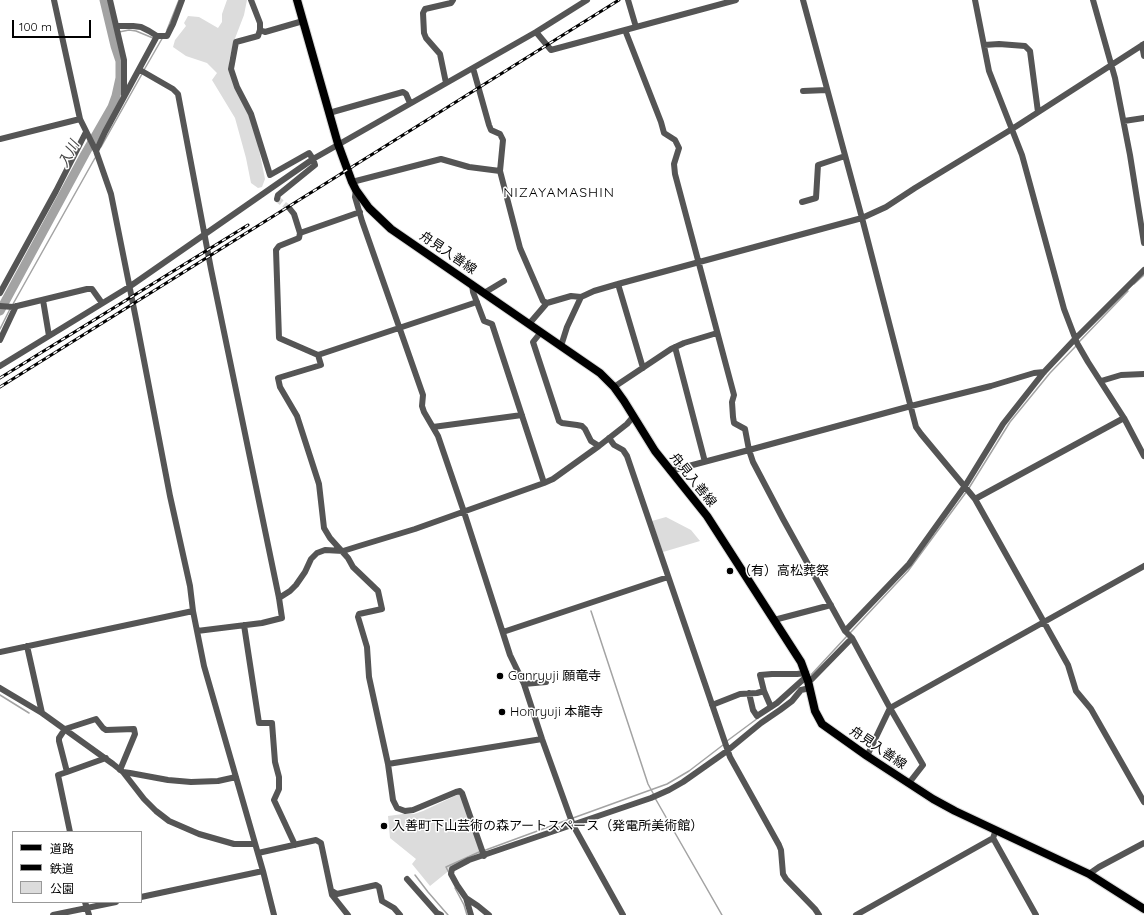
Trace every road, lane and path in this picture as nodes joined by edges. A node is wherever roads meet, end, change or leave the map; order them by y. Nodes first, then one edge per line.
1 (54, 0) edge
2 (110, 0) edge
3 (182, 0) edge
4 (251, 0) edge
5 (297, 0) edge
6 (453, 0) edge
7 (587, 0) edge
8 (628, 0) edge
9 (736, 0) edge
10 (803, 0) edge
11 (975, 0) edge
12 (1093, 0) edge
13 (303, 21) junction
14 (116, 26) junction
15 (636, 27) junction
16 (260, 30) junction
17 (625, 30) junction
18 (536, 32) junction
19 (157, 36) junction
20 (984, 45) junction
21 (1143, 45) edge
22 (1144, 56) edge
23 (1112, 66) junction
24 (473, 68) junction
25 (140, 70) junction
26 (446, 83) junction
27 (827, 90) junction
28 (803, 91) dead end
29 (124, 96) junction
30 (410, 103) junction
31 (1038, 112) junction
32 (330, 113) junction
33 (1144, 118) edge
34 (80, 119) junction
35 (1124, 121) junction
36 (1012, 129) junction
37 (87, 134) junction
38 (0, 139) edge
39 (338, 144) junction
40 (96, 150) junction
41 (845, 156) junction
42 (313, 159) junction
43 (500, 171) junction
44 (352, 182) junction
45 (356, 190) junction
46 (277, 199) dead end
47 (802, 202) dead end
48 (290, 209) tunnel mouth
49 (360, 212) junction
50 (862, 218) junction
51 (300, 233) junction
52 (205, 235) junction
53 (1144, 243) edge
54 (699, 262) junction
55 (1144, 270) edge
56 (504, 281) dead end
57 (472, 284) junction
58 (618, 284) junction
59 (129, 287) junction
60 (0, 293) edge
61 (484, 293) junction
62 (581, 297) junction
63 (43, 300) junction
64 (477, 302) junction
65 (102, 303) junction
66 (547, 304) junction
67 (0, 306) edge
68 (15, 306) junction
69 (529, 324) junction
70 (400, 328) junction
71 (541, 332) junction
72 (717, 333) junction
73 (49, 336) junction
74 (1075, 339) junction
75 (0, 340) edge
76 (561, 346) junction
77 (675, 347) junction
78 (318, 355) junction
79 (0, 366) edge
80 (643, 368) junction
81 (1044, 372) junction
82 (1144, 374) edge
83 (1101, 381) junction
84 (614, 387) junction
85 (911, 406) junction
86 (522, 415) junction
87 (633, 417) junction
88 (1125, 420) junction
89 (432, 427) junction
90 (609, 438) junction
91 (599, 446) junction
92 (749, 450) junction
93 (1144, 456) edge
94 (705, 462) junction
95 (670, 471) junction
96 (544, 483) junction
97 (965, 486) junction
98 (975, 499) junction
99 (464, 512) junction
100 (343, 551) junction
101 (1144, 566) edge
102 (668, 577) junction
103 (279, 598) junction
104 (831, 605) junction
105 (193, 611) junction
106 (774, 620) junction
107 (1043, 622) junction
108 (244, 625) junction
109 (845, 631) junction
110 (197, 632) junction
111 (503, 632) junction
112 (852, 638) junction
113 (28, 646) junction
114 (0, 652) edge
115 (807, 680) junction
116 (546, 682) dead end
117 (524, 684) junction
118 (0, 688) edge
119 (764, 691) junction
120 (749, 693) junction
121 (712, 705) junction
122 (771, 707) junction
123 (890, 708) junction
124 (42, 713) junction
125 (65, 729) junction
126 (542, 739) junction
127 (727, 751) junction
128 (867, 756) junction
129 (106, 758) junction
130 (388, 764) junction
131 (122, 771) junction
132 (67, 772) junction
133 (236, 777) junction
134 (909, 783) junction
135 (1144, 802) edge
136 (573, 825) junction
137 (70, 831) edge
138 (994, 834) junction
139 (1144, 843) edge
140 (255, 844) junction
141 (295, 845) junction
142 (258, 853) junction
143 (484, 856) junction
144 (263, 871) junction
145 (1089, 874) junction
146 (407, 878) dead end
147 (332, 891) junction
148 (142, 897) edge
149 (466, 898) junction
150 (106, 903) edge
151 (85, 905) edge
152 (1144, 909) edge
153 (53, 915) edge
154 (89, 915) edge
155 (274, 915) edge
156 (348, 915) edge
157 (400, 915) edge
158 (441, 915) edge
159 (471, 915) edge
160 (489, 915) edge
161 (623, 915) edge
162 (819, 915) edge
163 (856, 915) edge
164 (1036, 915) edge

1 - 34 street
2 - 14 street
3 - 19 street
4 - 16 street
5 - 13 main road, 舟見入善線
6 - 26 street
7 - 18 street
8 - 15 street
9 - 15 street
10 - 27 street
11 - 20 street
12 - 23 street
13 - 16 street
13 - 32 main road, 舟見入善線
14 - 19 street
14 - 29 street
15 - 17 street
16 - 42 street
17 - 18 street
17 - 54 street
18 - 24 street
19 - 25 street
20 - 31 street
20 - 36 street
21 - 22 street
21 - 23 street
23 - 31 street
23 - 35 street
24 - 26 street
24 - 43 street
25 - 29 street
25 - 52 street
26 - 30 street
27 - 28 street
27 - 41 street
29 - 40 street
30 - 32 street
30 - 39 street
31 - 36 street
32 - 39 main road, 舟見入善線
33 - 35 street
34 - 37 street
34 - 38 street
35 - 53 street
36 - 50 street
36 - 74 street
37 - 40 street
37 - 60 street
39 - 42 street
39 - 44 main road, 舟見入善線
40 - 59 street
41 - 47 street
41 - 50 street
42 - 46 street
42 - 52 street
43 - 44 street
43 - 66 street
44 - 45 main road, 舟見入善線
45 - 49 street
45 - 57 main road, 舟見入善線
48 - 51 street
49 - 51 street
49 - 70 street
50 - 54 street
50 - 85 street
51 - 78 street
52 - 59 street
52 - 103 street
54 - 58 street
54 - 72 street
55 - 74 street
56 - 61 street
57 - 61 main road, 舟見入善線
57 - 64 street
58 - 62 street
58 - 80 street
59 - 65 street
59 - 105 street
61 - 69 main road, 舟見入善線
62 - 66 street
62 - 76 street
63 - 65 street
63 - 68 street
63 - 73 street
64 - 70 street
64 - 86 street
65 - 73 street
66 - 69 street
67 - 68 street
68 - 75 street
69 - 71 main road, 舟見入善線
70 - 78 street
70 - 89 street
71 - 76 main road, 舟見入善線
71 - 91 street
72 - 77 street
72 - 92 street
73 - 79 street
74 - 81 street
74 - 83 street
76 - 84 main road, 舟見入善線
77 - 80 street
77 - 94 street
78 - 100 street
80 - 84 street
81 - 85 street
81 - 97 street
82 - 83 street
83 - 88 street
84 - 87 main road, 舟見入善線
85 - 92 street
85 - 97 street
86 - 89 street
86 - 96 street
87 - 90 street
87 - 95 main road, 舟見入善線
88 - 93 street
88 - 98 street
89 - 99 street
90 - 91 street
90 - 102 street
91 - 96 street
92 - 94 street
92 - 104 street
94 - 95 street
95 - 106 main road, 舟見入善線
96 - 99 street
97 - 98 street
97 - 109 street
98 - 107 street
99 - 100 street
99 - 111 street
100 - 103 street
100 - 130 street
101 - 107 street
102 - 111 street
102 - 121 street
103 - 108 street
104 - 106 street
104 - 109 street
105 - 110 street
105 - 113 street
106 - 115 main road, 舟見入善線
107 - 123 street
107 - 135 street
108 - 110 street
108 - 141 street
109 - 112 street
110 - 133 street
111 - 117 street
112 - 115 street
112 - 123 street
113 - 114 street
113 - 124 street
115 - 119 street
115 - 122 street
115 - 127 street
115 - 128 main road, 舟見入善線
116 - 117 street
117 - 126 street
118 - 124 street
119 - 120 street
119 - 122 street
120 - 121 street
120 - 122 street
121 - 127 street
123 - 128 street
123 - 134 street
124 - 125 street
125 - 129 street
125 - 131 street
125 - 132 street
126 - 130 street
126 - 136 street
127 - 136 street
127 - 162 street
128 - 134 main road, 舟見入善線
129 - 131 street
129 - 132 street
130 - 143 street
131 - 133 street
131 - 140 street
132 - 137 street
133 - 140 street
134 - 138 main road, 舟見入善線
136 - 143 street
136 - 161 street
138 - 145 main road, 舟見入善線
138 - 163 street
138 - 164 street
139 - 145 street
140 - 142 street
141 - 142 street
141 - 147 street
142 - 144 street
143 - 149 street
144 - 148 street
144 - 155 street
145 - 152 main road, 舟見入善線
146 - 158 street
147 - 156 street
147 - 157 street
149 - 159 street
149 - 160 street
150 - 151 street
151 - 153 street
151 - 154 street

